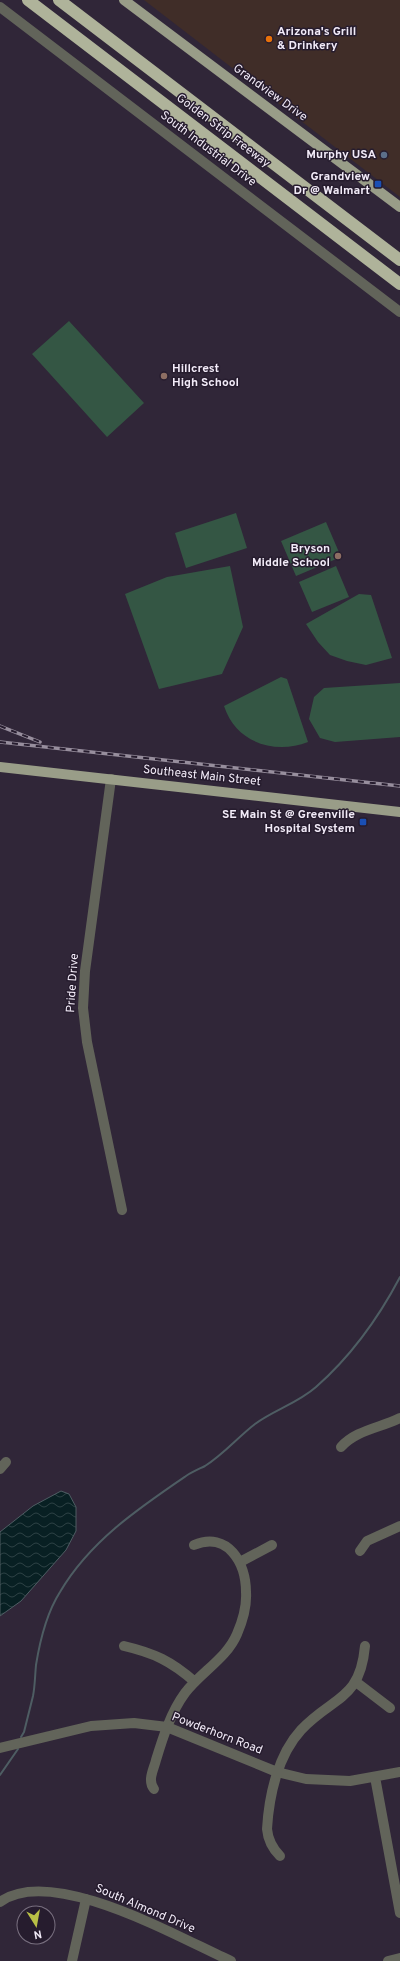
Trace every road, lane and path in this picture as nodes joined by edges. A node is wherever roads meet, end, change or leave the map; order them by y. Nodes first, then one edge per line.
1 (28, 0) edge
2 (59, 0) edge
3 (124, 0) edge
4 (0, 7) edge
5 (400, 207) edge
6 (400, 260) edge
7 (400, 284) edge
8 (400, 312) edge
9 (0, 767) edge
10 (111, 779) junction
11 (400, 812) edge
12 (122, 1210) dead end
13 (400, 1418) edge
14 (341, 1447) dead end
15 (400, 1526) edge
16 (194, 1545) dead end
17 (272, 1545) dead end
18 (360, 1551) dead end
19 (240, 1562) junction
20 (124, 1646) dead end
21 (365, 1646) dead end
22 (195, 1682) junction
23 (356, 1682) junction
24 (390, 1708) dead end
25 (167, 1727) junction
26 (0, 1748) edge
27 (277, 1772) junction
28 (400, 1772) edge
29 (375, 1777) junction
30 (154, 1788) dead end
31 (280, 1856) dead end
32 (86, 1899) junction
33 (0, 1902) edge
34 (400, 1913) edge
35 (207, 1956) edge
36 (400, 1958) edge
37 (72, 1961) edge
38 (231, 1961) edge
39 (388, 1961) edge

1 - 7 highway, Golden Strip Freeway
2 - 6 highway, Golden Strip Freeway
3 - 5 main road, Grandview Drive
4 - 8 street, South Industrial Drive
9 - 10 main road, Southeast Main Street
10 - 11 main road, Southeast Main Street
10 - 12 street, Pride Drive
13 - 14 street
15 - 18 street
16 - 19 street
17 - 19 street
19 - 22 street
20 - 22 street
21 - 23 street
22 - 25 street
23 - 24 street
23 - 27 street
25 - 26 street, Powderhorn Road
25 - 27 street, Powderhorn Road
25 - 30 street
27 - 29 street, Powderhorn Road
27 - 31 street
28 - 29 street, Powderhorn Road
29 - 34 street
32 - 33 street, South Almond Drive
32 - 35 street, South Almond Drive
32 - 37 street
35 - 38 street, South Almond Drive
36 - 39 street

